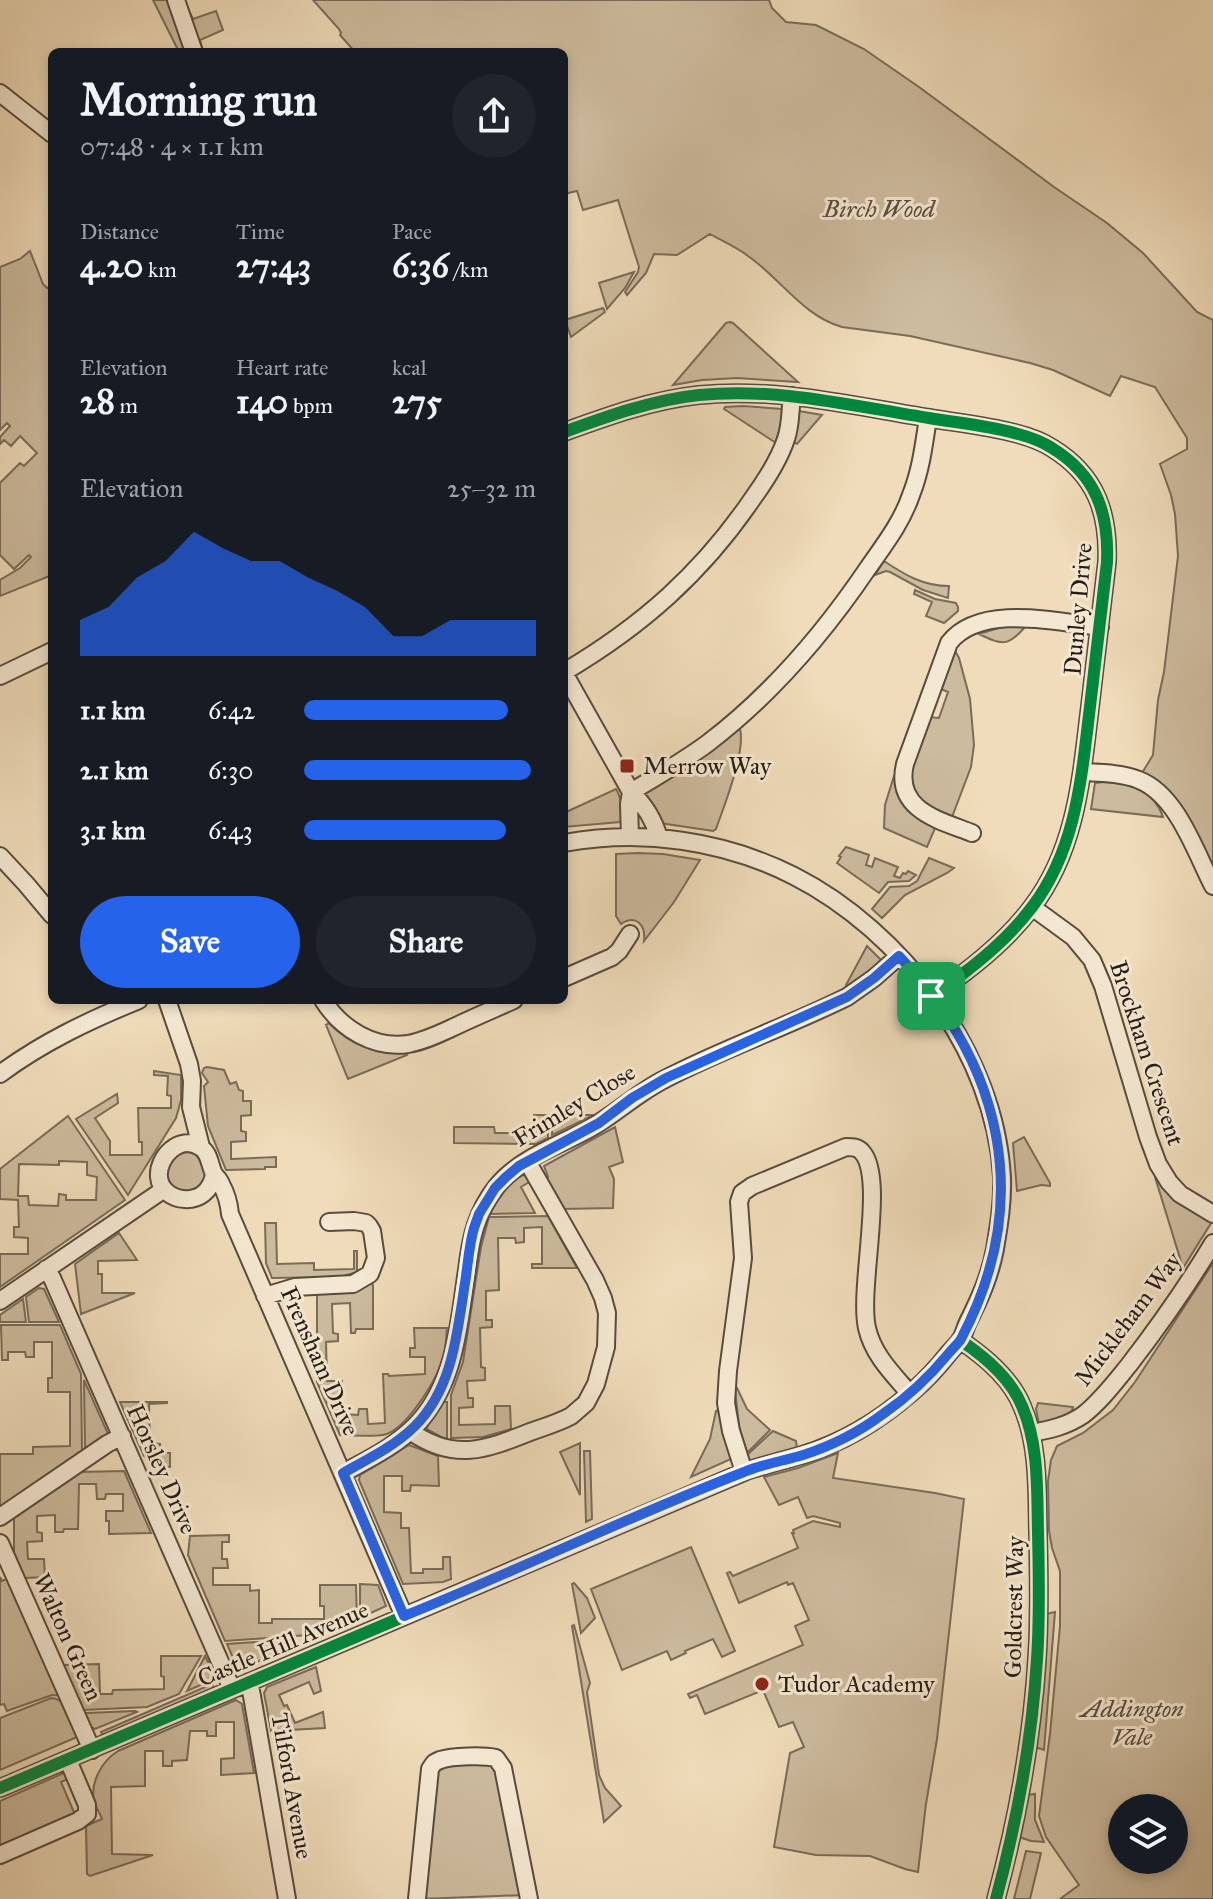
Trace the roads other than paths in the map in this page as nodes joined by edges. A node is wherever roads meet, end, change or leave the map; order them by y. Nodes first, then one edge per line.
1 (176, 0) edge
2 (193, 48) edge
3 (0, 93) edge
4 (48, 131) edge
5 (792, 396) junction
6 (928, 418) junction
7 (568, 431) edge
8 (1100, 627) junction
9 (48, 654) edge
10 (568, 670) edge
11 (0, 676) edge
12 (568, 680) edge
13 (1082, 772) junction
14 (631, 792) junction
15 (972, 833) dead end
16 (630, 837) junction
17 (659, 838) junction
18 (568, 842) edge
19 (0, 856) edge
20 (1213, 886) edge
21 (1032, 907) junction
22 (48, 910) edge
23 (630, 934) dead end
24 (899, 956) junction
25 (568, 976) edge
26 (931, 996) junction
27 (168, 1004) edge
28 (326, 1004) edge
29 (505, 1004) edge
30 (105, 1006) edge
31 (0, 1074) edge
32 (191, 1107) junction
33 (174, 1146) junction
34 (201, 1147) junction
35 (527, 1161) junction
36 (214, 1174) junction
37 (163, 1190) junction
38 (198, 1198) junction
39 (230, 1214) junction
40 (1213, 1214) edge
41 (329, 1222) dead end
42 (1213, 1243) edge
43 (46, 1269) junction
44 (265, 1296) junction
45 (0, 1301) edge
46 (960, 1340) junction
47 (910, 1394) junction
48 (410, 1431) junction
49 (1031, 1433) junction
50 (122, 1436) junction
51 (744, 1472) junction
52 (343, 1473) junction
53 (0, 1517) edge
54 (0, 1543) edge
55 (404, 1616) junction
56 (249, 1682) junction
57 (232, 1689) junction
58 (92, 1750) junction
59 (68, 1760) junction
60 (0, 1788) edge
61 (0, 1855) edge
62 (287, 1899) edge
63 (417, 1899) edge
64 (529, 1899) edge
65 (996, 1899) edge

1 - 2 street
3 - 4 street
5 - 6 street, Dunley Drive
5 - 7 street, Dunley Drive
5 - 10 street
6 - 8 street, Dunley Drive
6 - 14 street
8 - 13 street, Dunley Drive
8 - 15 street, Dunley Drive
9 - 11 street
12 - 14 street
13 - 20 street
13 - 21 street, Dunley Drive
14 - 16 street
14 - 17 street
16 - 17 street, Castle Hill Avenue
16 - 18 street, Castle Hill Avenue
17 - 24 street, Castle Hill Avenue
19 - 22 street
21 - 26 street, Dunley Drive
21 - 40 street, Brockham Crescent
23 - 25 street
24 - 26 street, Castle Hill Avenue
24 - 35 street, Frimley Close
26 - 46 street, Castle Hill Avenue
27 - 32 street, Frensham Drive
28 - 29 street
30 - 31 street
32 - 33 street, Frensham Drive
32 - 34 street, Frensham Drive
33 - 34 street
33 - 37 street, Frensham Drive
34 - 36 street, Frensham Drive
35 - 48 street, Frimley Close
35 - 48 street
36 - 38 street
36 - 39 street, Frensham Drive
37 - 38 street
37 - 43 street
38 - 39 street
39 - 44 street, Frensham Drive
41 - 44 street
42 - 49 street, Mickleham Way
43 - 45 street
43 - 50 street, Horsley Drive
44 - 52 street, Frensham Drive
46 - 47 street, Castle Hill Avenue
46 - 49 street, Goldcrest Way
47 - 51 street, Castle Hill Avenue
47 - 51 street
48 - 52 street, Frimley Close
49 - 65 street, Goldcrest Way
50 - 53 street
50 - 57 street, Horsley Drive
51 - 55 street, Castle Hill Avenue
52 - 55 street, Frensham Drive
54 - 58 street, Walton Green
55 - 56 street, Castle Hill Avenue
56 - 57 street, Castle Hill Avenue
56 - 62 street, Tilford Avenue
57 - 58 street, Castle Hill Avenue
58 - 59 street, Castle Hill Avenue
59 - 60 street, Castle Hill Avenue
59 - 61 street
63 - 64 street

